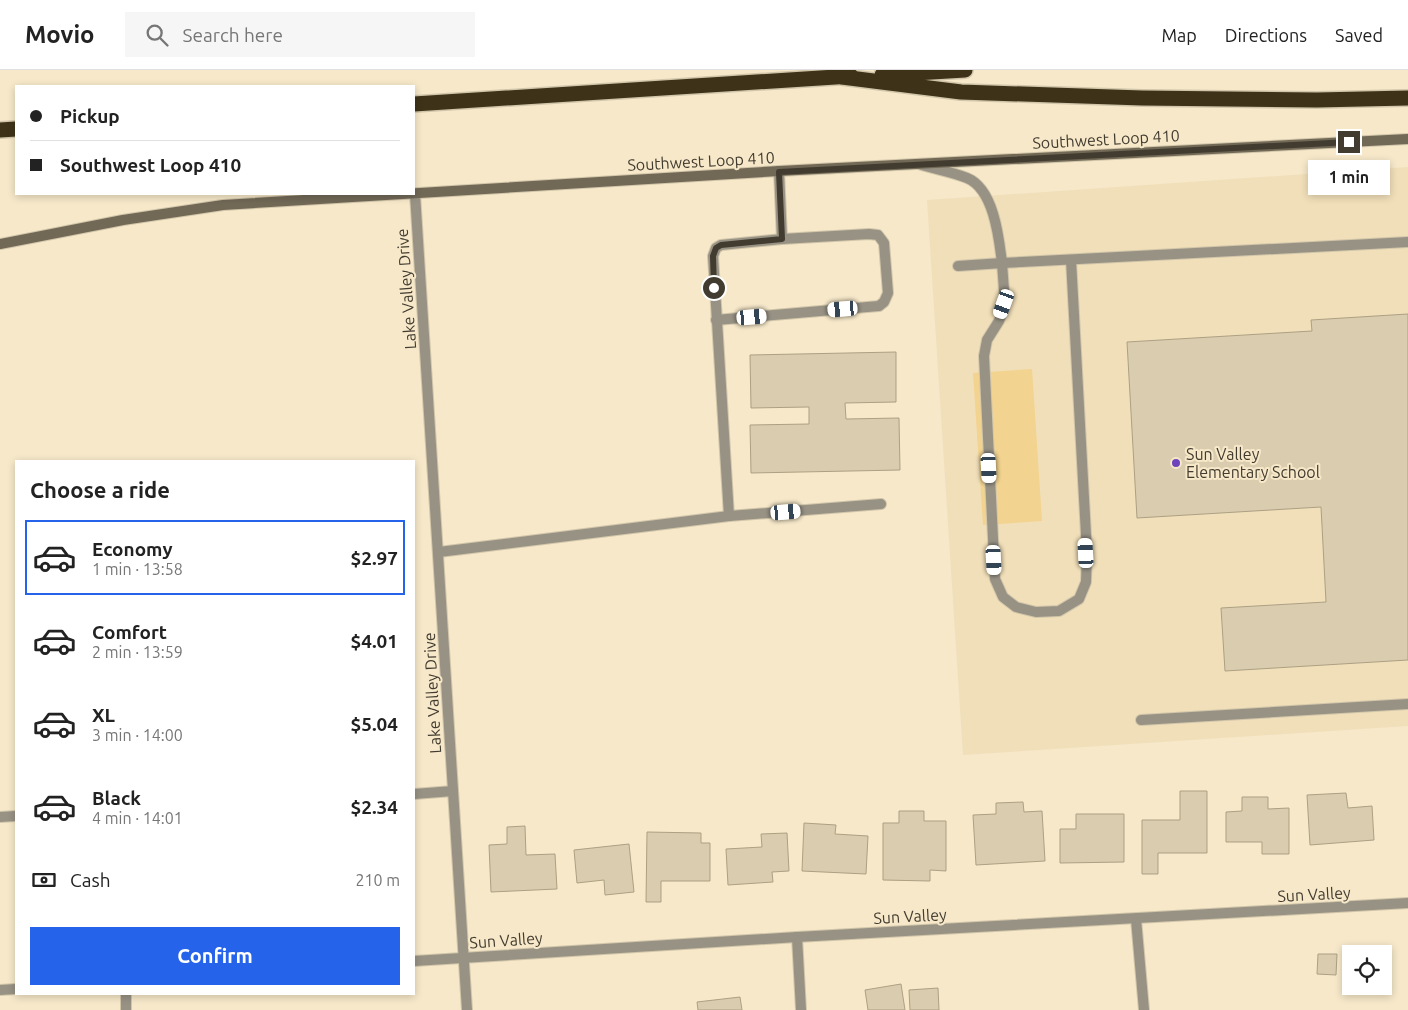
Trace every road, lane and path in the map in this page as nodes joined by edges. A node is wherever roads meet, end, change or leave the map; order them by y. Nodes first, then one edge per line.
1 (965, 70) edge
2 (842, 77) junction
3 (1408, 98) edge
4 (415, 104) edge
5 (15, 129) edge
6 (0, 130) edge
7 (1408, 139) edge
8 (918, 164) junction
9 (779, 172) junction
10 (415, 194) edge
11 (399, 195) edge
12 (782, 239) junction
13 (1408, 242) edge
14 (0, 244) edge
15 (1071, 260) junction
16 (1002, 263) junction
17 (958, 266) dead end
18 (716, 320) junction
19 (881, 504) dead end
20 (729, 516) junction
21 (439, 552) junction
22 (1408, 704) edge
23 (1141, 720) dead end
24 (453, 791) junction
25 (415, 794) edge
26 (15, 816) edge
27 (0, 817) edge
28 (1408, 904) edge
29 (1136, 919) junction
30 (797, 937) junction
31 (463, 957) junction
32 (415, 961) edge
33 (15, 989) edge
34 (0, 990) edge
35 (126, 995) edge
36 (126, 1010) edge
37 (467, 1010) edge
38 (801, 1010) edge
39 (1144, 1010) edge

1 - 2 highway
2 - 3 highway
2 - 4 highway
5 - 6 highway
7 - 8 main road, Southwest Loop 410
8 - 9 main road, Southwest Loop 410
8 - 16 street
9 - 10 main road, Southwest Loop 410
9 - 12 street
10 - 21 street, Lake Valley Drive
11 - 14 main road, Southwest Loop 410
12 - 18 street
12 - 18 street
13 - 15 street
15 - 16 street
15 - 16 street
16 - 17 street
18 - 20 street
19 - 20 street
20 - 21 street
21 - 24 street, Lake Valley Drive
22 - 23 street
24 - 25 street
24 - 31 street, Lake Valley Drive
26 - 27 street
28 - 29 street, Sun Valley
29 - 30 street, Sun Valley
29 - 39 street
30 - 31 street, Sun Valley
30 - 38 street
31 - 32 street, Sun Valley
31 - 37 street, Lake Valley Drive
33 - 34 street
35 - 36 street

